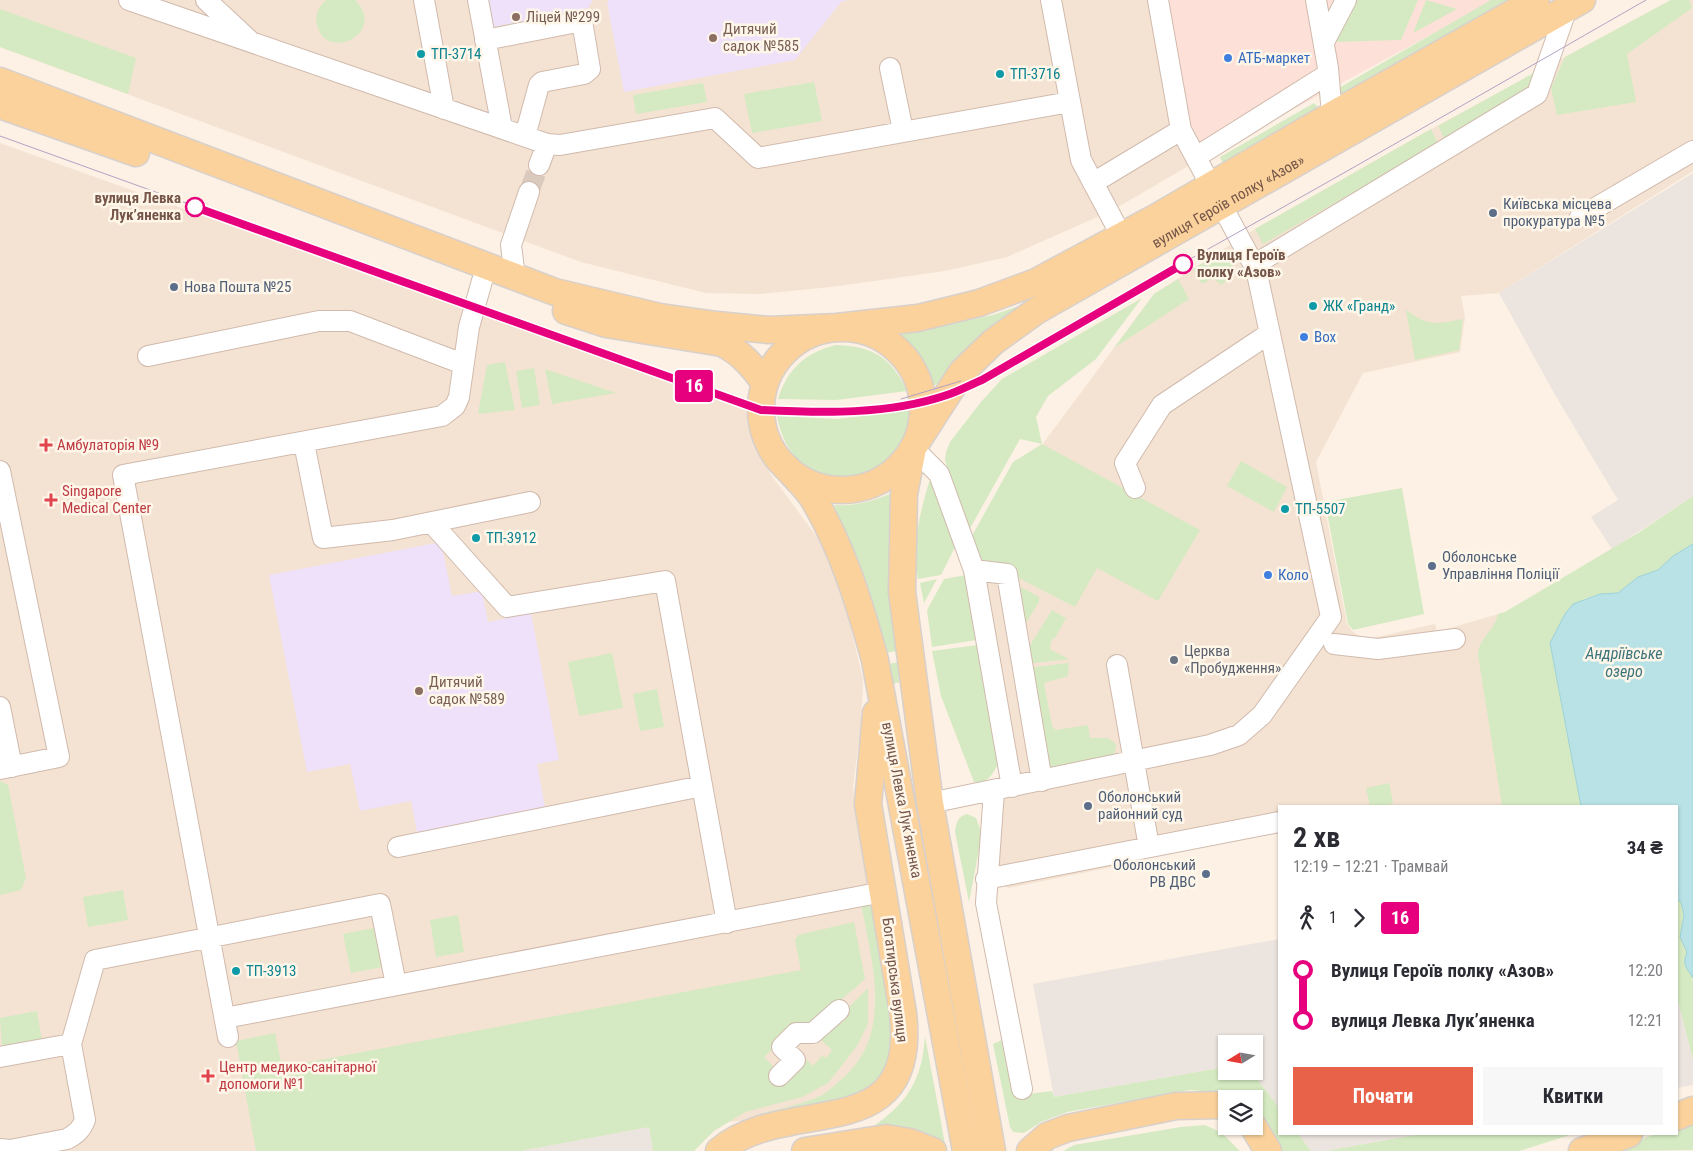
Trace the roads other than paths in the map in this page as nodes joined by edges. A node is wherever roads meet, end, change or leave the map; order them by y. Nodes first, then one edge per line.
1 (129, 0) edge
2 (206, 0) edge
3 (424, 0) edge
4 (478, 0) edge
5 (1051, 0) edge
6 (1158, 0) edge
7 (1316, 0) edge
8 (1346, 0) edge
9 (1536, 0) edge
10 (1574, 4) edge
11 (485, 40) junction
12 (1324, 42) junction
13 (254, 44) junction
14 (890, 68) dead end
15 (1328, 74) junction
16 (0, 81) edge
17 (1070, 102) junction
18 (0, 105) edge
19 (444, 109) junction
20 (1332, 115) junction
21 (502, 128) junction
22 (1181, 130) junction
23 (903, 131) junction
24 (526, 136) junction
25 (547, 144) junction
26 (1693, 150) edge
27 (1196, 157) junction
28 (539, 165) tunnel mouth
29 (1093, 183) junction
30 (529, 192) tunnel mouth
31 (1217, 196) junction
32 (1580, 217) dead end
33 (1122, 237) junction
34 (511, 245) junction
35 (1254, 265) junction
36 (485, 274) junction
37 (515, 277) junction
38 (837, 327) junction
39 (1270, 333) junction
40 (148, 356) dead end
41 (463, 364) junction
42 (765, 383) junction
43 (304, 443) junction
44 (913, 448) junction
45 (787, 468) junction
46 (0, 470) edge
47 (1136, 488) dead end
48 (530, 502) dead end
49 (430, 522) junction
50 (974, 570) junction
51 (1455, 639) dead end
52 (1334, 644) dead end
53 (1117, 665) dead end
54 (879, 683) junction
55 (0, 707) edge
56 (1134, 761) junction
57 (6, 768) edge
58 (1042, 781) junction
59 (702, 786) junction
60 (1003, 790) junction
61 (930, 803) junction
62 (1278, 822) edge
63 (398, 847) dead end
64 (1149, 847) junction
65 (986, 878) junction
66 (883, 892) junction
67 (727, 923) junction
68 (210, 938) junction
69 (396, 986) junction
70 (839, 1010) dead end
71 (71, 1044) junction
72 (0, 1057) edge
73 (779, 1076) dead end
74 (1022, 1089) dead end
75 (1218, 1105) edge
76 (1693, 1110) edge
77 (1678, 1116) edge
78 (1258, 1135) edge
79 (1626, 1135) edge
80 (0, 1149) edge
81 (719, 1151) edge
82 (805, 1151) edge
83 (933, 1151) edge
84 (966, 1151) edge
85 (992, 1151) edge
86 (1030, 1151) edge
87 (1268, 1151) edge
88 (1582, 1151) edge

1 - 13 lane
2 - 13 lane
3 - 19 lane
4 - 11 lane
5 - 17 lane
6 - 22 lane
7 - 12 lane
8 - 12 lane
9 - 20 main road, вулиця Героїв полку «Азов»
10 - 31 main road, вулиця Героїв полку «Азов»
10 - 35 lane
11 - 21 lane
11 - 24 lane
12 - 15 lane
13 - 19 lane
14 - 23 lane
15 - 20 lane
15 - 27 lane
16 - 36 main road
17 - 23 lane
17 - 29 lane
18 - 36 main road
19 - 21 lane
20 - 31 main road, вулиця Героїв полку «Азов»
21 - 24 lane
22 - 27 lane
22 - 29 lane
23 - 25 lane
24 - 25 lane
25 - 28 lane
26 - 32 lane
27 - 31 lane
29 - 33 lane
30 - 34 lane
31 - 33 main road, вулиця Героїв полку «Азов»
31 - 35 lane
31 - 44 main road, вулиця Героїв полку «Азов»
33 - 38 main road, вулиця Героїв полку «Азов»
34 - 36 lane
34 - 37 lane
35 - 39 lane
36 - 37 main road
36 - 41 lane
36 - 42 main road
37 - 38 main road
38 - 42 main road
38 - 44 main road
39 - 47 lane
39 - 56 lane
40 - 41 lane
41 - 43 lane
42 - 45 main road
43 - 49 lane
43 - 68 lane
44 - 45 main road
44 - 50 lane
44 - 61 main road, вулиця Левка Лукʼяненка
45 - 54 main road, вулиця Левка Лукʼяненка
46 - 57 lane
48 - 49 lane
49 - 59 lane
50 - 58 lane
50 - 60 lane
51 - 52 lane
53 - 56 lane
54 - 66 main road, Богатирська вулиця
54 - 84 main road, вулиця Левка Лукʼяненка
55 - 57 lane
56 - 58 lane
56 - 64 lane
58 - 60 lane
59 - 63 lane
59 - 67 lane
60 - 61 lane
60 - 65 lane
61 - 85 main road, вулиця Левка Лукʼяненка
62 - 64 lane
64 - 65 lane
65 - 74 lane
66 - 67 lane
66 - 81 main road, Богатирська вулиця
67 - 69 lane
68 - 69 lane
68 - 69 lane
68 - 71 lane
70 - 73 lane
71 - 72 lane
71 - 80 lane
75 - 86 main road
76 - 77 main road
78 - 87 main road
79 - 88 main road
82 - 83 main road

